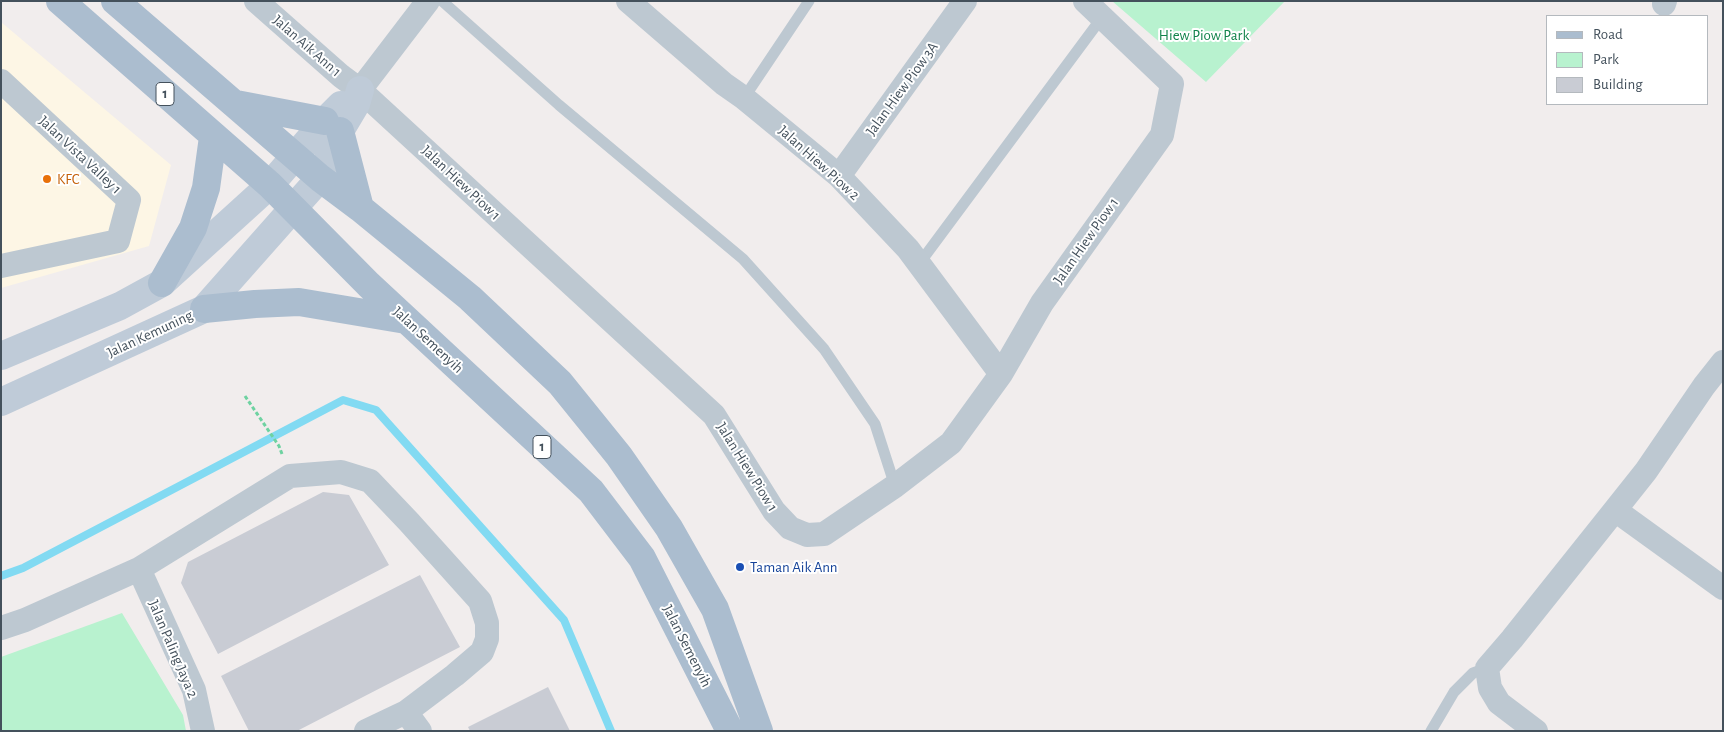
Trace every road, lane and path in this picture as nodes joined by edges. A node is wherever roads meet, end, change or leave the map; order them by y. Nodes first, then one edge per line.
1 (60, 1) edge
2 (115, 1) edge
3 (256, 1) edge
4 (428, 1) edge
5 (442, 1) edge
6 (628, 1) edge
7 (810, 1) edge
8 (965, 1) edge
9 (1094, 9) edge
10 (1, 81) edge
11 (360, 90) junction
12 (744, 98) junction
13 (235, 104) junction
14 (332, 126) junction
15 (213, 137) junction
16 (295, 156) junction
17 (839, 176) junction
18 (320, 178) junction
19 (270, 186) junction
20 (360, 208) junction
21 (294, 209) junction
22 (919, 264) junction
23 (1, 266) edge
24 (162, 282) junction
25 (204, 309) junction
26 (406, 320) junction
27 (1, 356) edge
28 (1723, 362) edge
29 (1001, 374) junction
30 (245, 396) dead end
31 (1, 402) edge
32 (279, 446) dead end
33 (895, 486) junction
34 (1615, 510) junction
35 (139, 569) junction
36 (1723, 588) edge
37 (1, 628) edge
38 (1487, 668) junction
39 (406, 712) junction
40 (203, 731) edge
41 (366, 731) edge
42 (420, 731) edge
43 (730, 731) edge
44 (759, 731) edge
45 (1431, 731) edge
46 (1536, 731) edge

1 - 15 main road, Jalan Semenyih / 1
2 - 13 main road
3 - 11 street, Jalan Aik Ann 1
4 - 11 street
5 - 33 lane
6 - 12 street, Jalan Hiew Piow 2
7 - 12 lane
8 - 17 street, Jalan Hiew Piow 3A
9 - 22 lane
9 - 29 street, Jalan Hiew Piow 1
10 - 23 street, Jalan Vista Valley 1
11 - 14 street
11 - 33 street, Jalan Hiew Piow 1
12 - 17 street, Jalan Hiew Piow 2
13 - 14 main road
13 - 16 main road
14 - 16 street
14 - 18 street, Jalan Kemuning
14 - 20 main road
15 - 19 main road, Jalan Semenyih / 1
15 - 24 main road
16 - 18 main road
16 - 19 street
17 - 22 street, Jalan Hiew Piow 2
18 - 20 main road
18 - 21 street, Jalan Kemuning
19 - 21 main road, Jalan Semenyih / 1
19 - 24 street
20 - 44 main road
21 - 25 street, Jalan Kemuning
21 - 26 main road, Jalan Semenyih / 1
22 - 29 street, Jalan Hiew Piow 2
24 - 27 street
25 - 26 main road
25 - 31 street, Jalan Kemuning
26 - 43 main road, Jalan Semenyih / 1
28 - 34 street
29 - 33 street, Jalan Hiew Piow 1
30 - 32 path
34 - 36 street
34 - 38 street
35 - 37 street
35 - 39 street
35 - 40 street, Jalan Paling Jaya 2
38 - 45 lane
38 - 46 street
39 - 41 street
39 - 42 street

